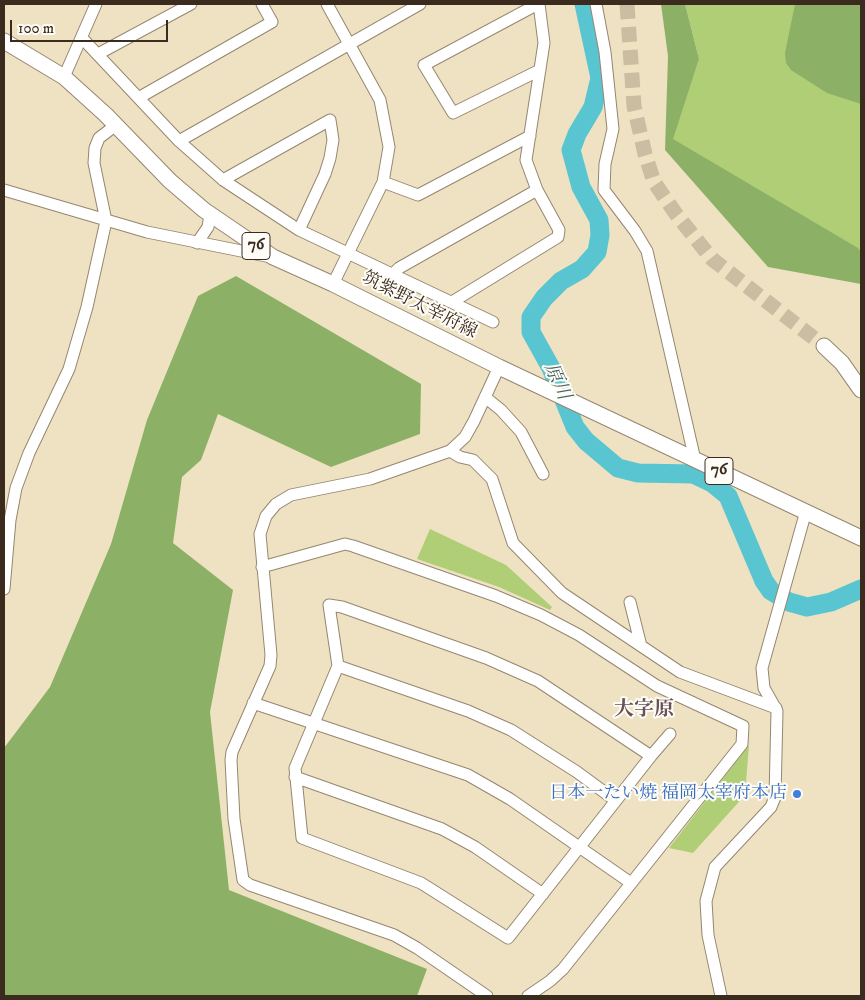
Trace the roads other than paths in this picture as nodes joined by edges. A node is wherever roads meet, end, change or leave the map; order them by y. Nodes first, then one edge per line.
1 (96, 4) edge
2 (191, 4) edge
3 (262, 4) edge
4 (327, 4) edge
5 (420, 4) edge
6 (539, 4) edge
7 (596, 4) edge
8 (82, 38) junction
9 (4, 41) edge
10 (349, 44) junction
11 (98, 54) junction
12 (540, 70) junction
13 (64, 78) junction
14 (140, 97) junction
15 (116, 124) junction
16 (530, 136) junction
17 (179, 141) junction
18 (223, 180) junction
19 (383, 182) junction
20 (4, 190) edge
21 (537, 190) junction
22 (210, 215) junction
23 (106, 221) junction
24 (299, 230) junction
25 (197, 242) junction
26 (349, 254) junction
27 (273, 257) junction
28 (393, 274) junction
29 (333, 284) junction
30 (452, 302) junction
31 (493, 322) dead end
32 (824, 346) tunnel mouth
33 (499, 367) junction
34 (861, 390) edge
35 (485, 397) junction
36 (450, 451) junction
37 (695, 460) junction
38 (543, 474) dead end
39 (806, 511) junction
40 (861, 538) edge
41 (262, 567) junction
42 (4, 589) edge
43 (630, 602) dead end
44 (640, 646) junction
45 (338, 666) junction
46 (253, 703) junction
47 (776, 708) junction
48 (314, 723) junction
49 (670, 734) dead end
50 (651, 756) junction
51 (295, 777) junction
52 (615, 800) junction
53 (580, 847) junction
54 (631, 882) junction
55 (543, 894) junction
56 (486, 996) edge
57 (528, 996) edge
58 (722, 996) edge

1 - 8 street
2 - 11 street
3 - 14 street
4 - 10 street
5 - 10 street
6 - 12 street
6 - 12 street
7 - 37 street
8 - 11 street
8 - 13 street
9 - 13 main road, 筑紫野太宰府線 / 76
10 - 17 street
10 - 19 street
11 - 14 street
12 - 16 street
13 - 15 main road, 筑紫野太宰府線 / 76
14 - 17 street
15 - 22 main road, 筑紫野太宰府線 / 76
15 - 23 street
16 - 19 street
16 - 21 street
17 - 18 street
18 - 24 street
18 - 24 street
19 - 26 street
20 - 23 street
21 - 28 street
21 - 30 street
22 - 25 street
22 - 27 main road, 筑紫野太宰府線 / 76
23 - 25 street
23 - 42 street
24 - 26 street
25 - 27 street
26 - 28 street
26 - 29 street
27 - 29 main road, 筑紫野太宰府線 / 76
28 - 30 street
29 - 33 main road, 筑紫野太宰府線 / 76
30 - 31 street
32 - 34 main road
33 - 35 street
33 - 37 main road, 筑紫野太宰府線 / 76
35 - 36 street
35 - 38 street
36 - 41 street
36 - 44 street
37 - 39 main road, 筑紫野太宰府線 / 76
39 - 40 main road, 筑紫野太宰府線 / 76
39 - 47 street
41 - 46 street
41 - 54 street
43 - 44 street
44 - 47 street
45 - 48 street
45 - 50 street
45 - 52 street
46 - 48 street
46 - 56 street
47 - 58 street
48 - 51 street
48 - 53 street
49 - 50 street
50 - 52 street
51 - 55 street
51 - 55 street
52 - 53 street
53 - 54 street
53 - 55 street
54 - 57 street

